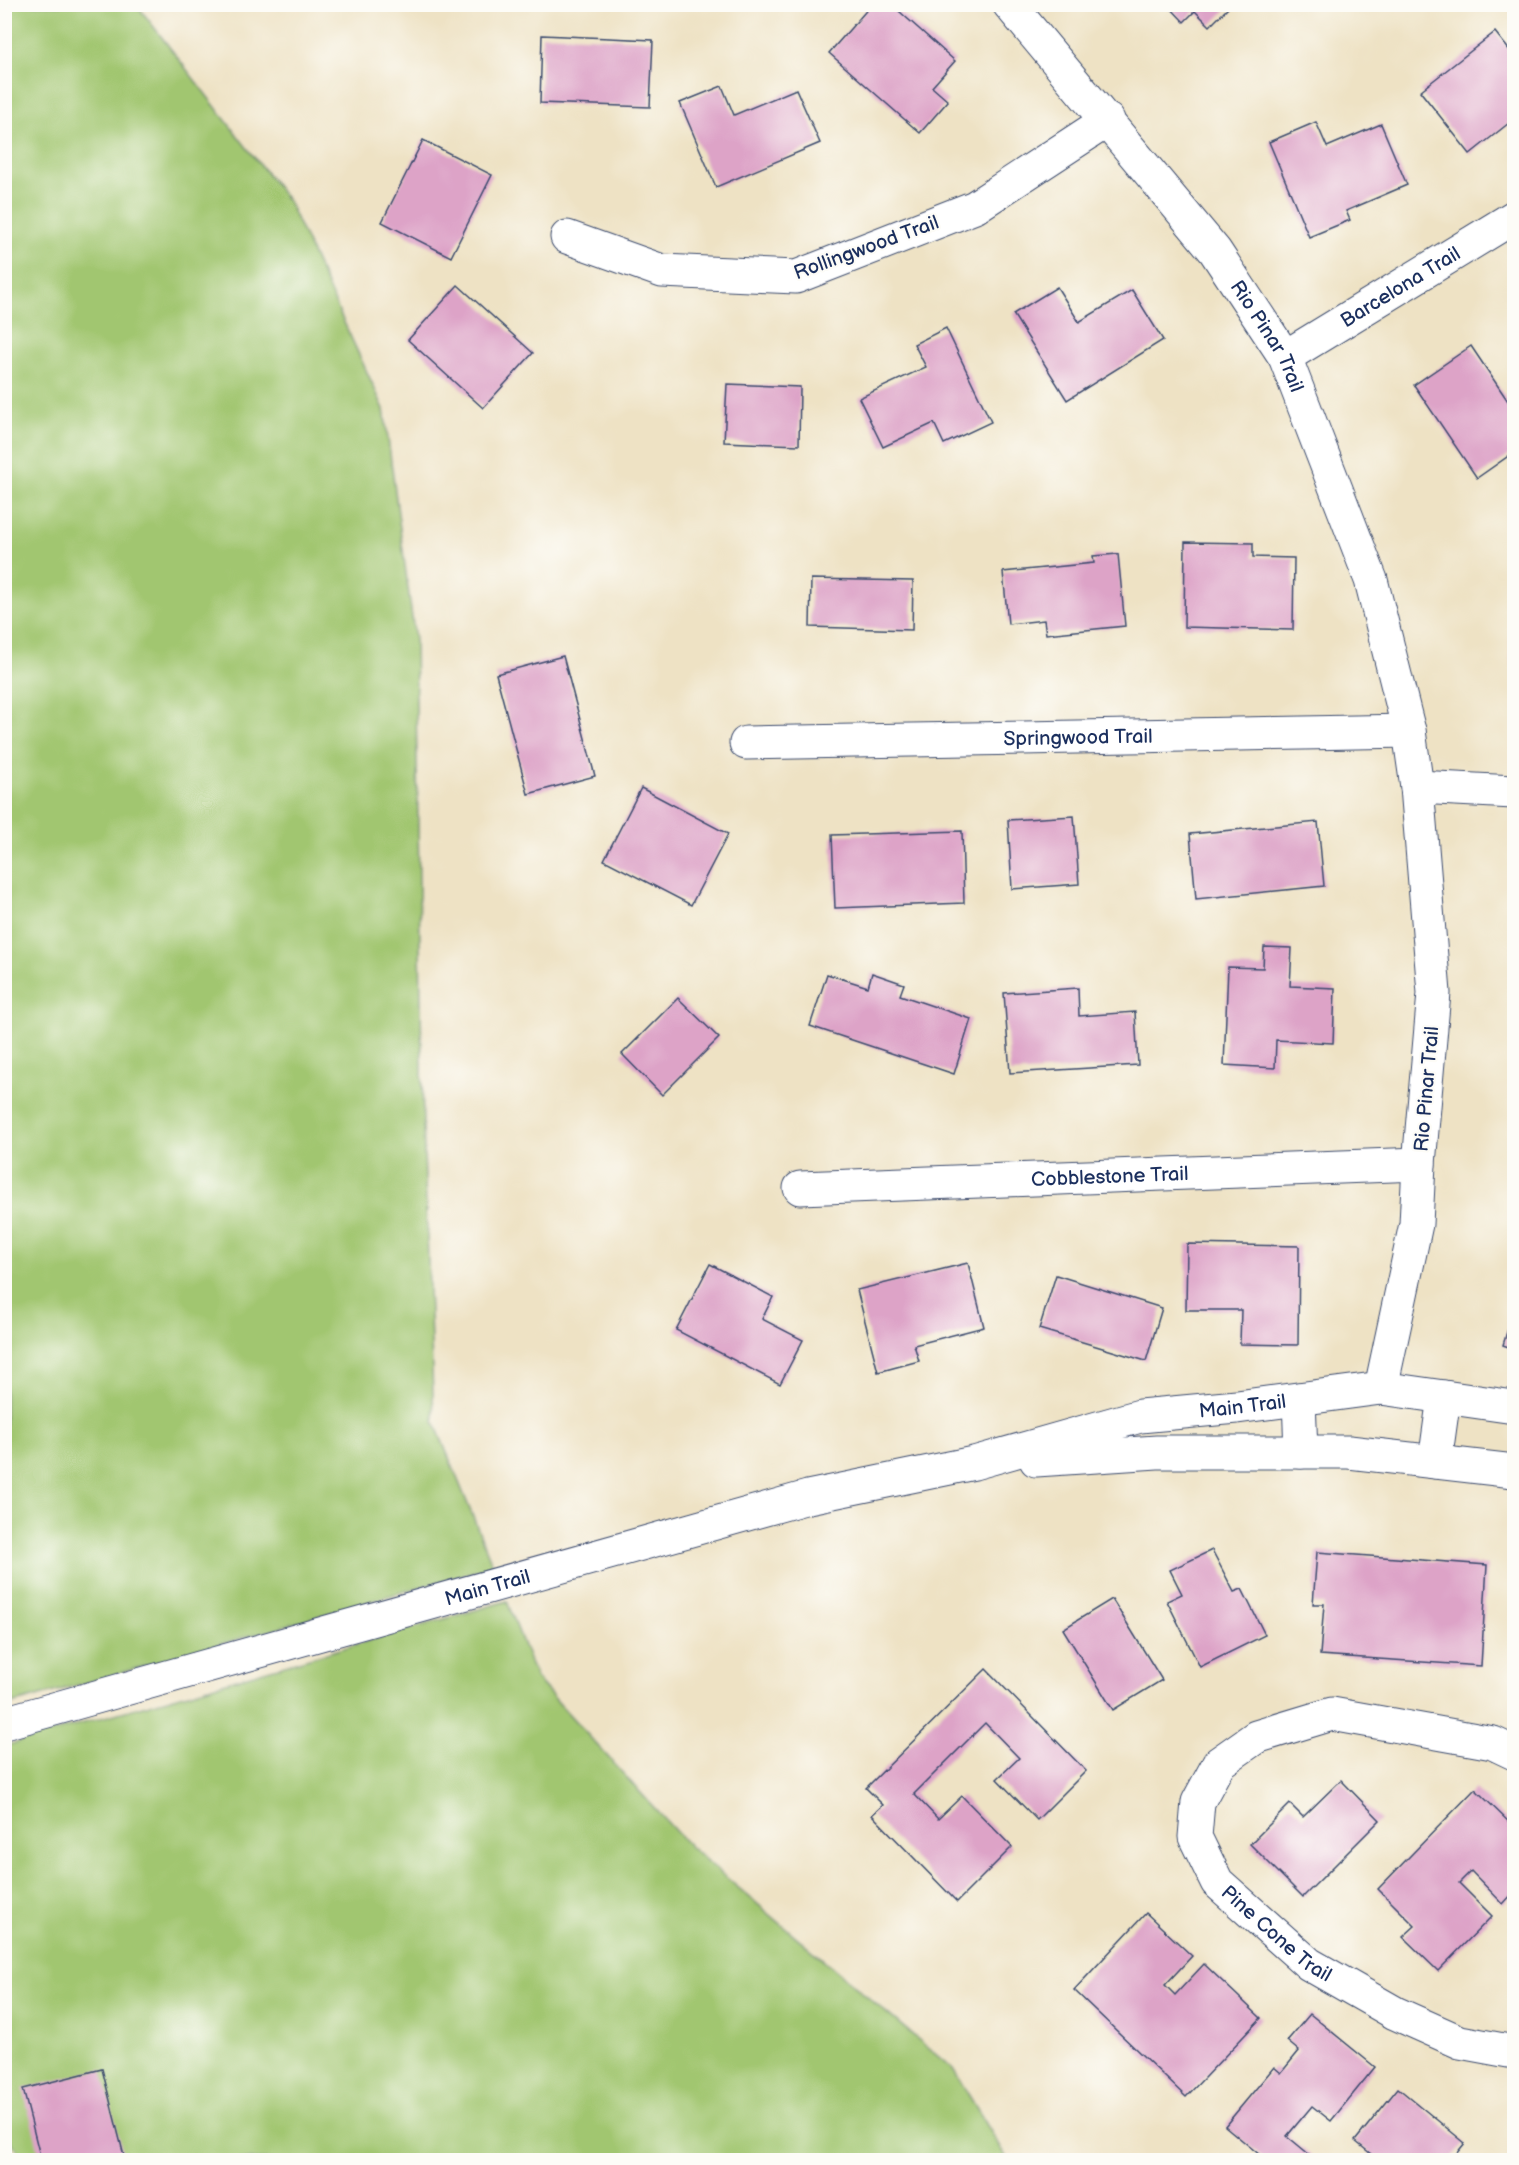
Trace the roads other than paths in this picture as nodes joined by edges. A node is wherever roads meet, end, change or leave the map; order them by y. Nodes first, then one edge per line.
1 (1009, 4) edge
2 (1108, 120) junction
3 (1515, 217) edge
4 (567, 237) dead end
5 (1285, 357) junction
6 (1409, 730) junction
7 (746, 742) dead end
8 (1417, 787) junction
9 (1515, 792) edge
10 (1419, 1164) junction
11 (800, 1188) dead end
12 (1381, 1388) junction
13 (1444, 1397) junction
14 (1299, 1399) junction
15 (1515, 1407) edge
16 (1301, 1452) junction
17 (1435, 1462) junction
18 (974, 1463) junction
19 (1515, 1471) edge
20 (4, 1723) edge
21 (1515, 1753) edge
22 (1515, 2052) edge

1 - 2 street, Rio Pinar Trail
2 - 4 street, Rollingwood Trail
2 - 5 street, Rio Pinar Trail
3 - 5 street, Barcelona Trail
5 - 6 street, Rio Pinar Trail
6 - 7 street, Springwood Trail
6 - 8 street, Rio Pinar Trail
8 - 9 street
8 - 10 street, Rio Pinar Trail
10 - 11 street, Cobblestone Trail
10 - 12 street, Rio Pinar Trail
12 - 13 street, Main Trail
12 - 14 street, Main Trail
13 - 15 street, Main Trail
13 - 17 street
14 - 16 street
14 - 18 street, Main Trail
16 - 17 street, Main Trail
16 - 18 street, Main Trail
17 - 19 street, Main Trail
18 - 20 street, Main Trail
21 - 22 street, Pine Cone Trail

